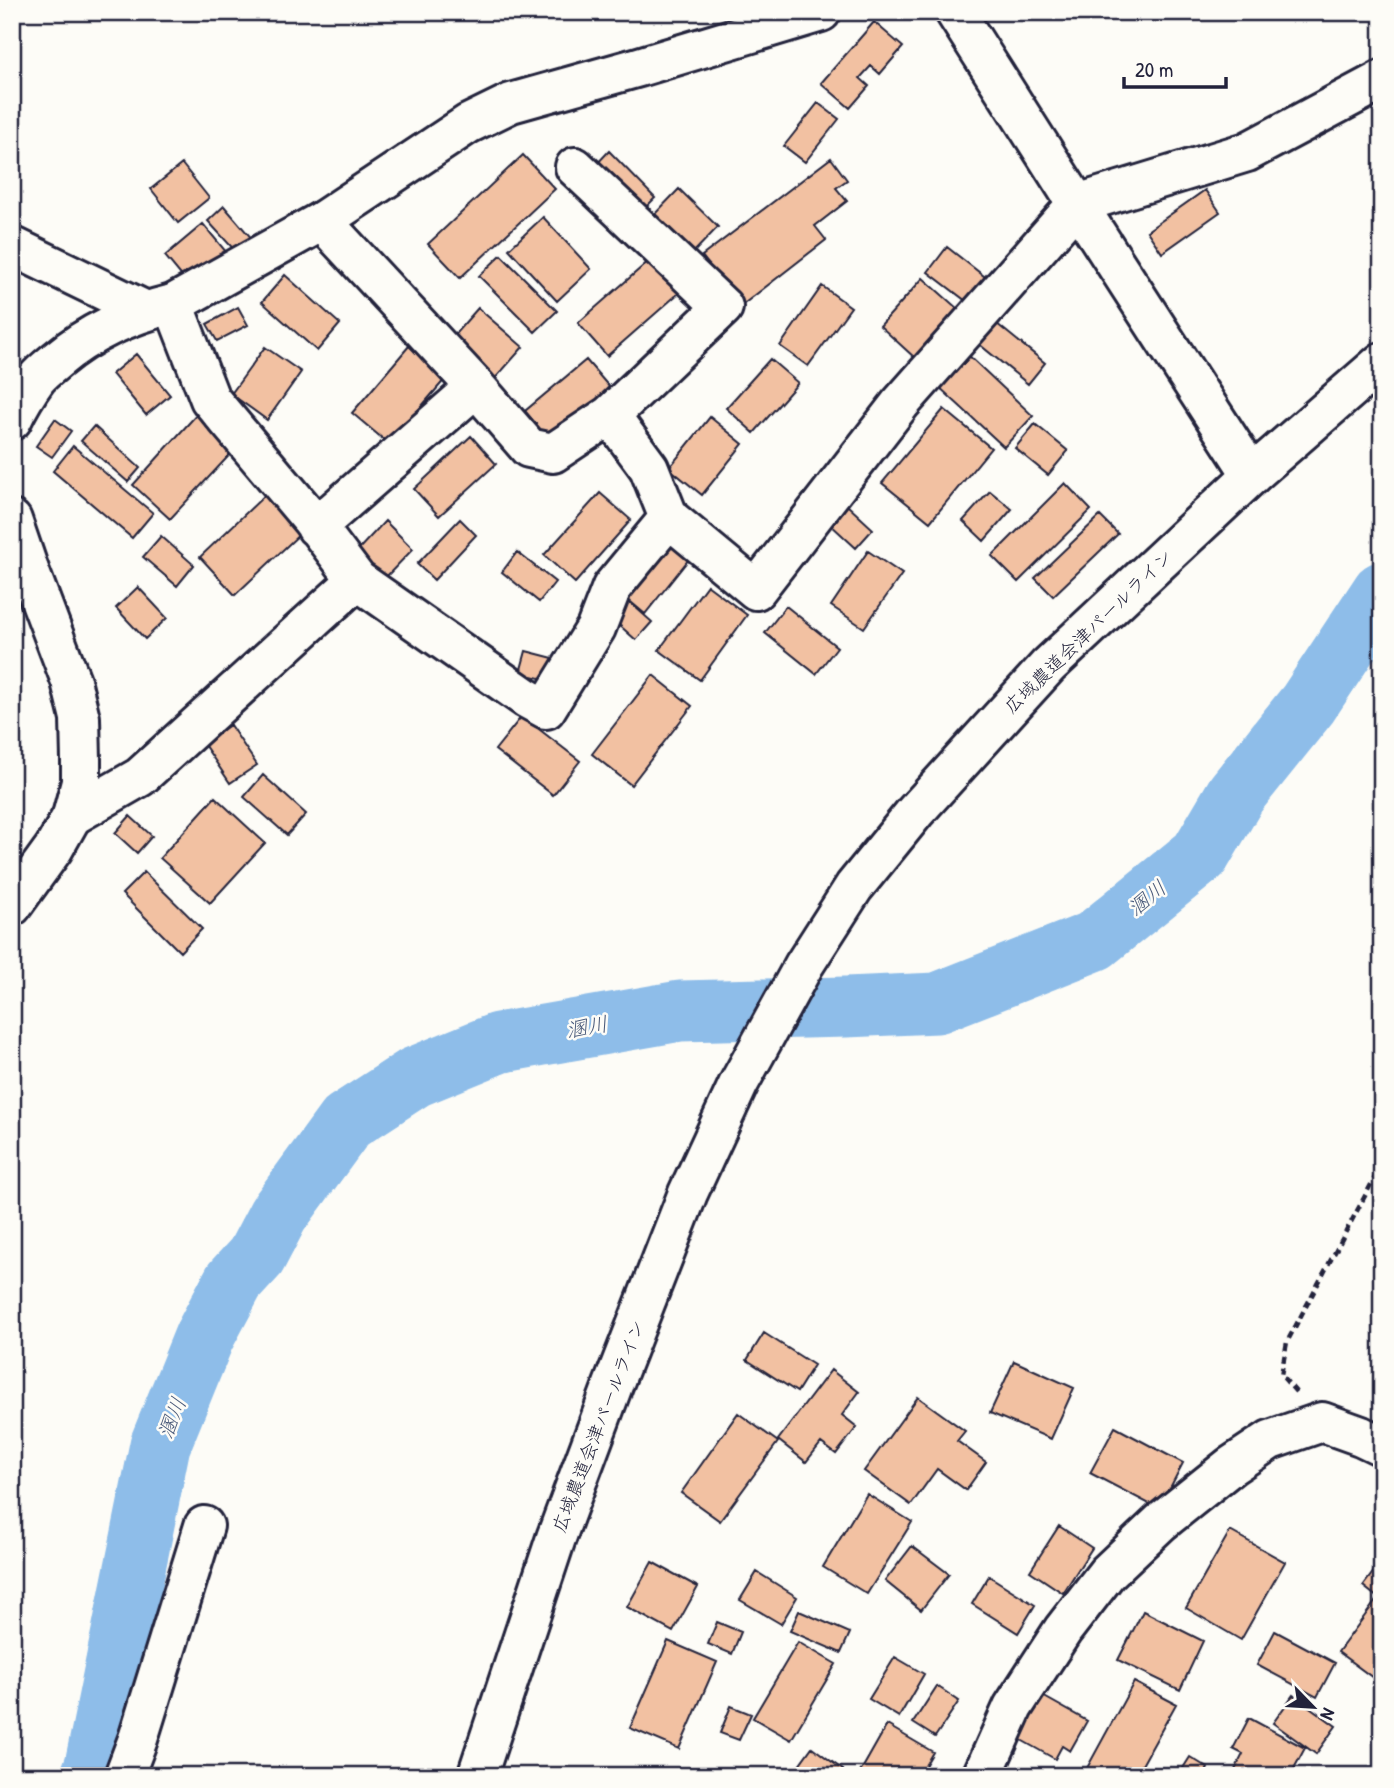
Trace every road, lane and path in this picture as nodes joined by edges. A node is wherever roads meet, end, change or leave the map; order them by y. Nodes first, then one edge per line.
1 (955, 12) edge
2 (813, 13) edge
3 (1382, 80) edge
4 (575, 167) dead end
5 (1076, 204) junction
6 (322, 221) junction
7 (12, 246) edge
8 (160, 308) junction
9 (1382, 362) edge
10 (476, 387) junction
11 (610, 415) junction
12 (12, 420) edge
13 (1252, 475) junction
14 (669, 518) junction
15 (12, 520) edge
16 (316, 527) junction
17 (357, 580) junction
18 (72, 816) junction
19 (12, 906) edge
20 (1382, 1164) edge
21 (1322, 1422) junction
22 (1382, 1446) edge
23 (204, 1526) dead end
24 (124, 1776) edge
25 (477, 1776) edge
26 (982, 1776) edge

1 - 5 street
2 - 6 street
3 - 5 street
4 - 11 street
5 - 13 street
5 - 14 street
6 - 8 street
6 - 10 street
7 - 8 street
8 - 12 street
8 - 16 street
9 - 13 street, 広域農道会津パールライン
10 - 11 street
10 - 16 street
11 - 14 street
13 - 25 street, 広域農道会津パールライン
14 - 17 street
15 - 18 street
16 - 17 street
17 - 18 street
18 - 19 street
20 - 21 path
21 - 22 street
21 - 26 street
23 - 24 street

